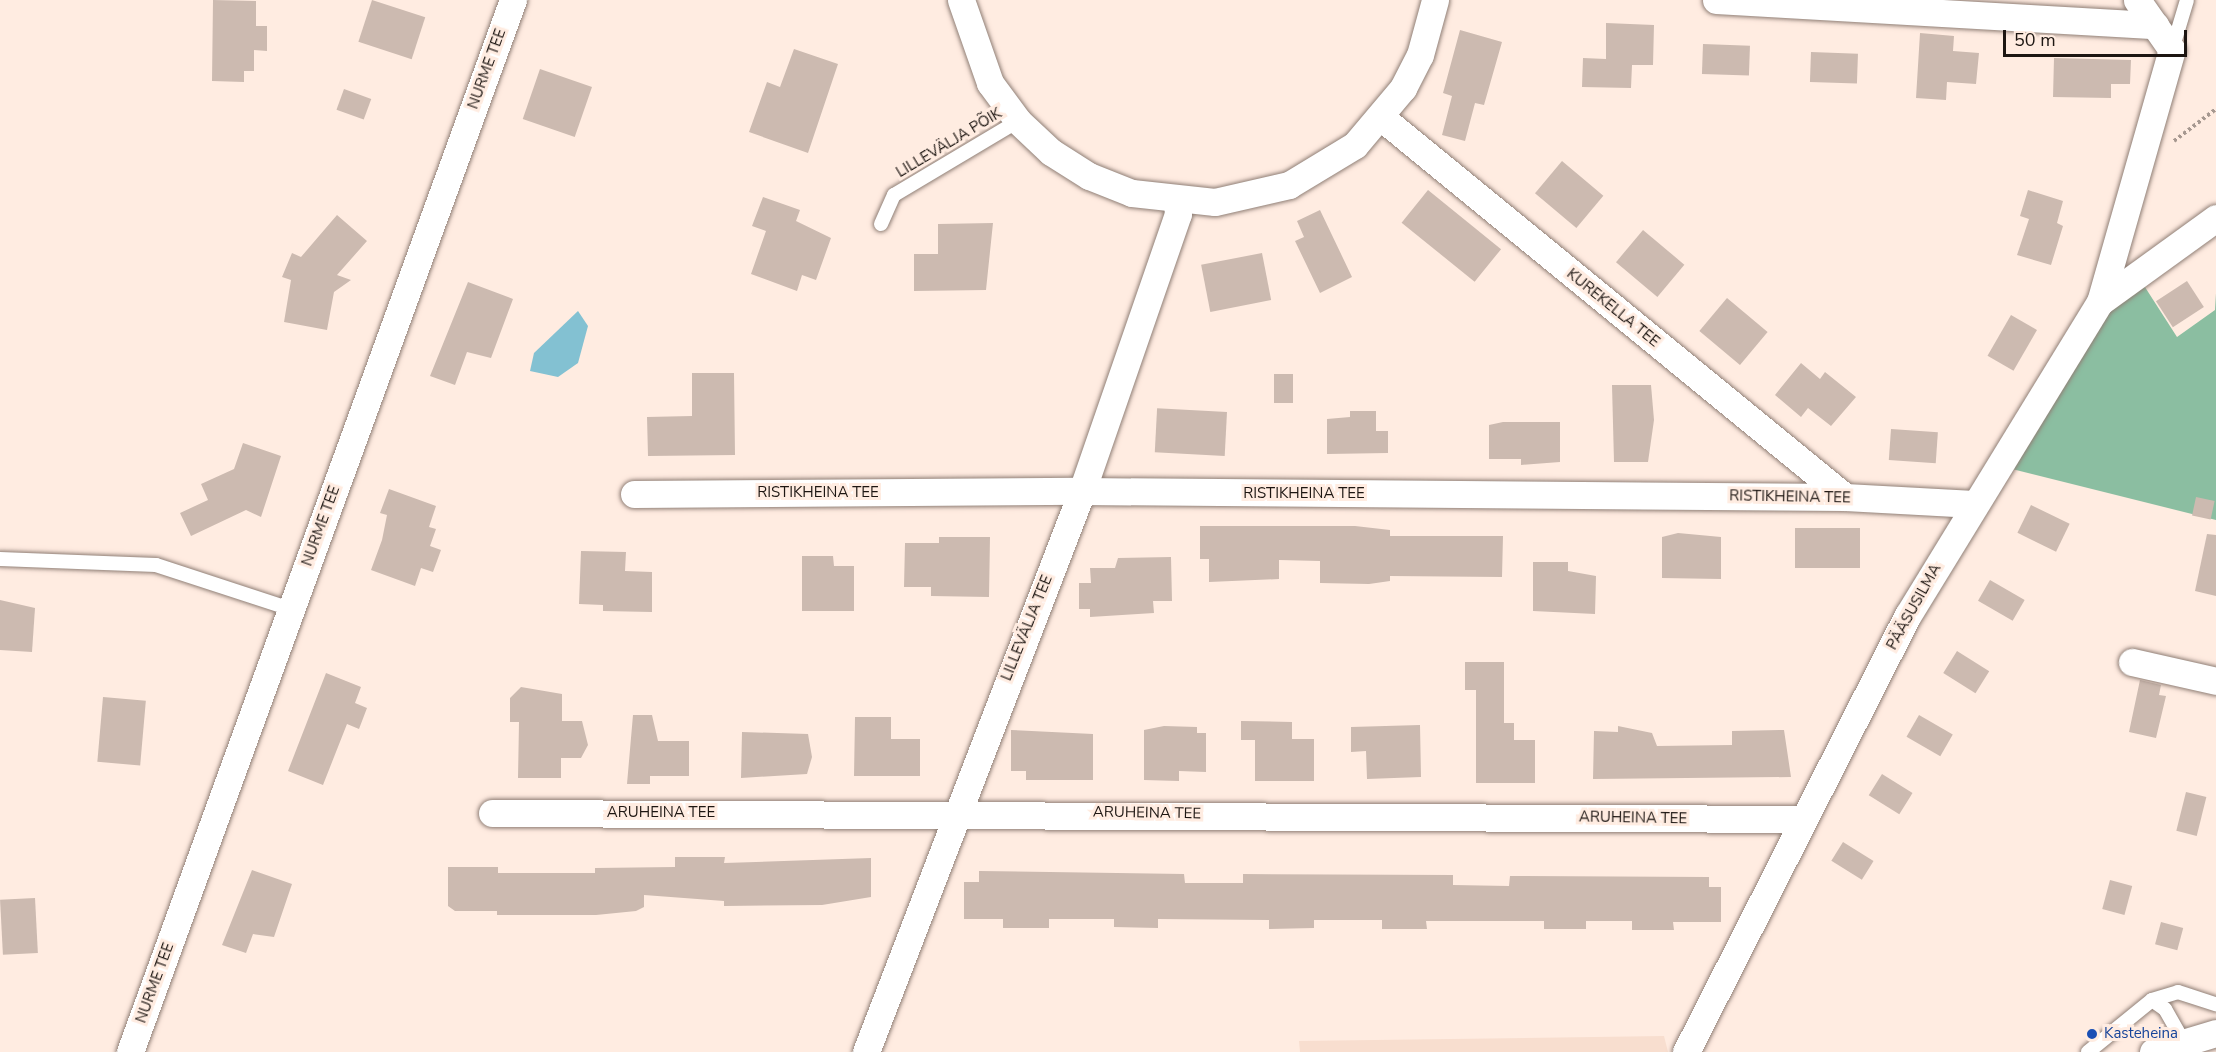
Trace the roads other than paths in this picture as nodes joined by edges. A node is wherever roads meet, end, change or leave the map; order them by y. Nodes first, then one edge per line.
1 (513, 0) edge
2 (961, 0) edge
3 (1435, 0) edge
4 (1716, 0) edge
5 (2137, 0) edge
6 (2187, 0) edge
7 (2155, 25) junction
8 (2172, 50) junction
9 (1382, 118) junction
10 (1018, 121) junction
11 (1177, 202) junction
12 (2216, 218) edge
13 (881, 224) dead end
14 (2100, 302) junction
15 (1082, 491) junction
16 (634, 494) dead end
17 (1845, 497) junction
18 (1974, 504) junction
19 (0, 559) edge
20 (291, 609) junction
21 (2132, 662) dead end
22 (2216, 681) edge
23 (954, 812) junction
24 (492, 813) dead end
25 (1803, 819) junction
26 (2152, 1000) junction
27 (2216, 1004) edge
28 (2216, 1033) edge
29 (2186, 1047) edge
30 (130, 1052) edge
31 (866, 1052) edge
32 (1686, 1052) edge
33 (2088, 1052) edge
34 (2153, 1052) edge

1 - 20 street, NURME TEE
2 - 10 street
3 - 9 street
4 - 7 street
5 - 7 street
6 - 8 lane
7 - 8 street
8 - 14 street
9 - 11 street
9 - 17 street, KUREKELLA TEE
10 - 11 street
10 - 13 lane, LILLEVÄLJA PÕIK
11 - 15 street, LILLEVÄLJA TEE
12 - 14 street, PÄÄSUSILMA
14 - 18 street, PÄÄSUSILMA
15 - 16 street, RISTIKHEINA TEE
15 - 17 street, RISTIKHEINA TEE
15 - 23 street, LILLEVÄLJA TEE
17 - 18 street, RISTIKHEINA TEE
18 - 25 street, PÄÄSUSILMA
19 - 20 lane
20 - 30 street, NURME TEE
21 - 22 street
23 - 24 street, ARUHEINA TEE
23 - 25 street, ARUHEINA TEE
23 - 31 street, LILLEVÄLJA TEE
25 - 32 street, PÄÄSUSILMA
26 - 27 lane
26 - 29 lane
26 - 33 lane
28 - 29 street
29 - 34 street

